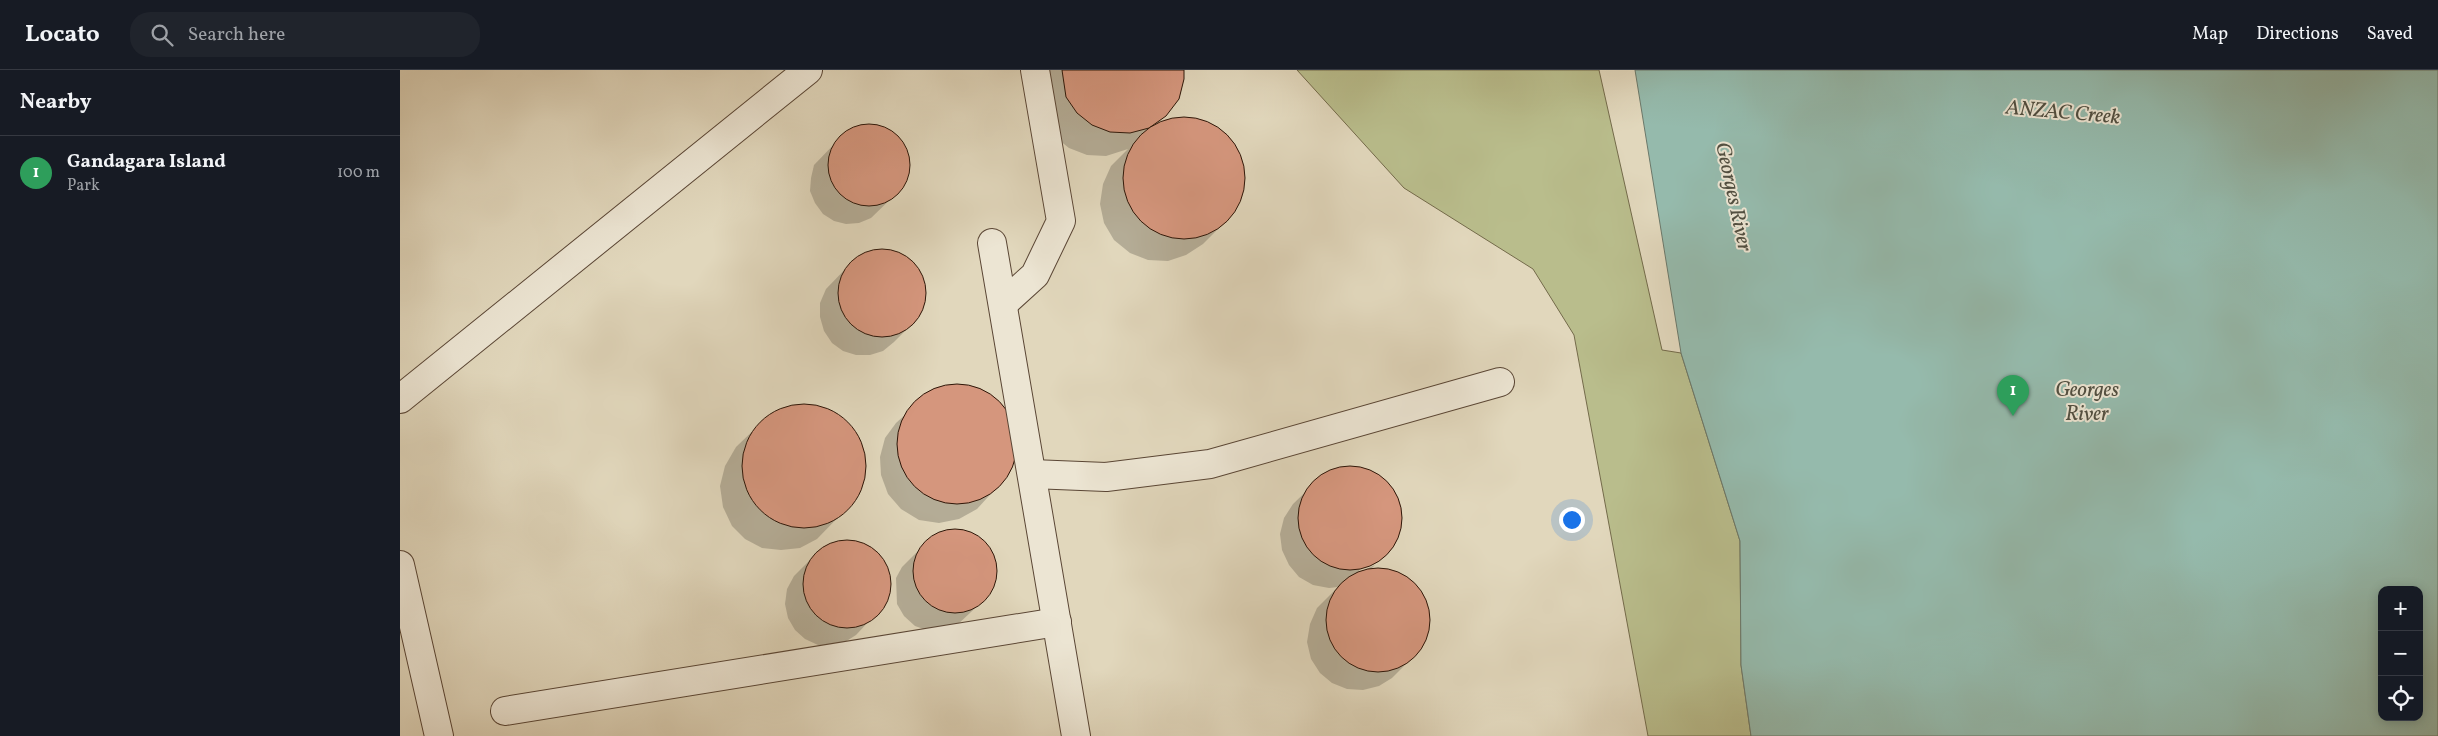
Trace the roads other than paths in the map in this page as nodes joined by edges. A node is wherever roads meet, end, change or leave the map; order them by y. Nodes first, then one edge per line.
1 (808, 70) edge
2 (1035, 70) edge
3 (992, 243) dead end
4 (1003, 304) junction
5 (1500, 382) dead end
6 (400, 399) edge
7 (1032, 474) junction
8 (400, 565) edge
9 (1057, 622) junction
10 (505, 711) dead end
11 (439, 736) edge
12 (1076, 736) edge

1 - 6 lane
2 - 4 lane
3 - 4 lane
4 - 7 lane
5 - 7 lane
7 - 9 lane
8 - 11 lane
9 - 10 lane
9 - 12 lane

